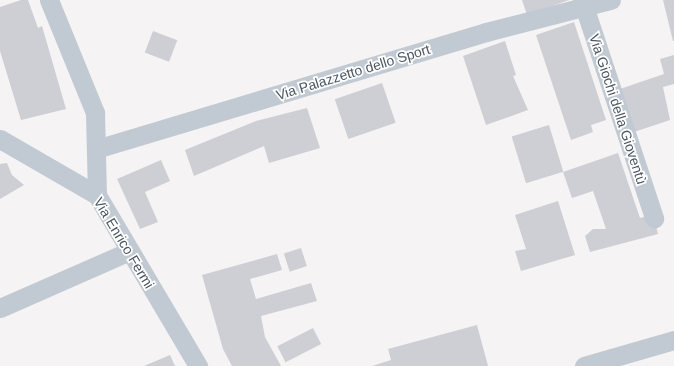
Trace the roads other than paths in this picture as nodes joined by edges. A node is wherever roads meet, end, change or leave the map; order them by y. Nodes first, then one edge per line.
1 (49, 0) edge
2 (612, 0) edge
3 (584, 4) edge
4 (0, 139) edge
5 (96, 149) junction
6 (97, 195) junction
7 (654, 218) dead end
8 (130, 251) junction
9 (0, 308) edge
10 (674, 340) edge
11 (198, 366) edge
12 (584, 366) edge

1 - 5 street
2 - 3 street, Via Palazzetto dello Sport
3 - 5 street, Via Palazzetto dello Sport
3 - 7 street, Via Giochi della Gioventù
4 - 6 street, Via Enrico Fermi
5 - 6 street
6 - 8 street, Via Enrico Fermi
8 - 9 street
8 - 11 street, Via Enrico Fermi
10 - 12 street

